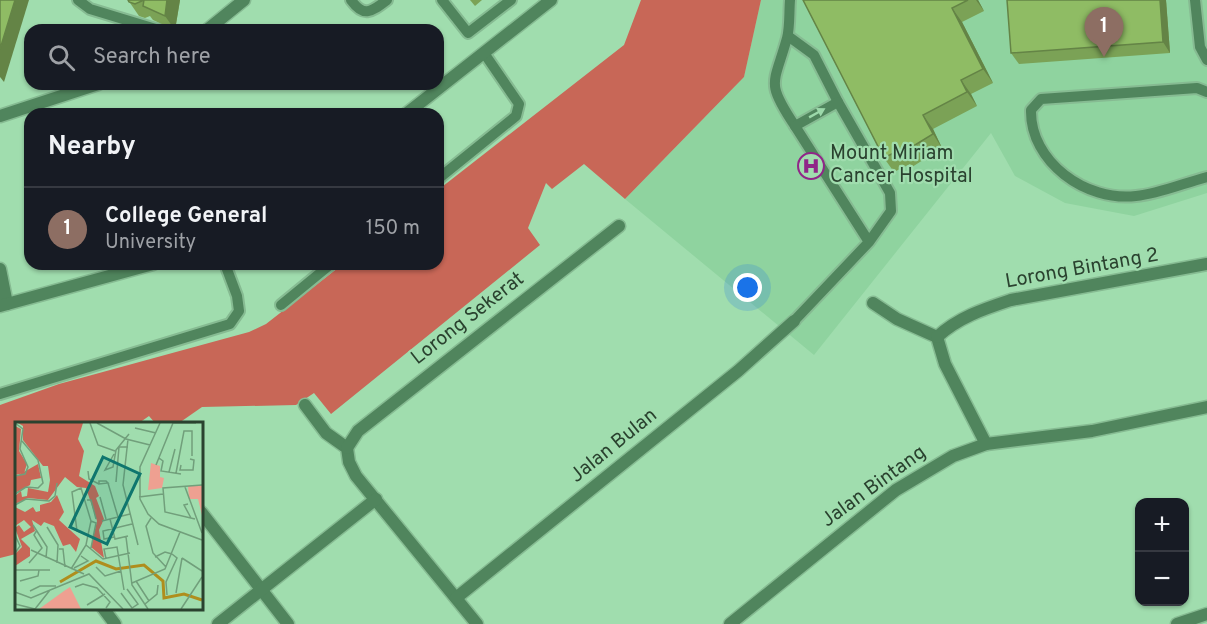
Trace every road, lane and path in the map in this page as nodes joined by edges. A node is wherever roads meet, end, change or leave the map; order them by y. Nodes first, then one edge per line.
1 (78, 0) edge
2 (244, 0) edge
3 (351, 0) edge
4 (387, 0) edge
5 (442, 0) edge
6 (511, 0) edge
7 (551, 0) edge
8 (790, 0) edge
9 (1195, 0) edge
10 (139, 24) edge
11 (214, 24) edge
12 (788, 36) junction
13 (484, 53) junction
14 (1207, 60) edge
15 (444, 84) edge
16 (80, 90) edge
17 (437, 90) edge
18 (1207, 92) edge
19 (838, 102) junction
20 (24, 108) edge
21 (24, 108) edge
22 (414, 108) edge
23 (0, 116) edge
24 (795, 126) junction
25 (444, 174) edge
26 (1207, 177) edge
27 (619, 226) dead end
28 (869, 242) junction
29 (1207, 264) edge
30 (0, 269) edge
31 (131, 270) edge
32 (227, 270) edge
33 (324, 270) edge
34 (873, 303) dead end
35 (3, 305) edge
36 (281, 305) dead end
37 (794, 321) joint
38 (937, 337) junction
39 (0, 394) edge
40 (305, 405) dead end
41 (1207, 407) edge
42 (986, 444) junction
43 (347, 448) junction
44 (376, 499) junction
45 (202, 513) edge
46 (261, 590) junction
47 (456, 598) junction
48 (104, 609) edge
49 (1207, 614) edge
50 (115, 624) edge
51 (218, 624) edge
52 (288, 624) edge
53 (477, 624) edge
54 (730, 624) edge
55 (1177, 624) edge

1 - 10 lane
2 - 11 street
3 - 4 lane
5 - 6 lane
7 - 13 street
8 - 12 lane
9 - 14 lane
12 - 19 lane
12 - 24 lane
13 - 15 street
13 - 25 lane
16 - 20 street
17 - 22 street
18 - 26 lane
24 -> 19 lane
19 - 28 lane
21 - 23 street
24 - 28 lane
27 - 43 street, Lorong Sekerat
28 - 37 lane
29 - 38 street, Lorong Bintang 2
30 - 35 street
31 - 35 street
32 - 39 lane
33 - 36 lane
34 - 38 street
37 - 47 street, Jalan Bulan
38 - 42 street
40 - 43 street
41 - 42 street, Jalan Bintang
42 - 54 street, Jalan Bintang
43 - 44 street
44 - 46 street
44 - 47 street
45 - 46 street
46 - 51 street
46 - 52 street
47 - 53 street
48 - 50 street
49 - 55 street

